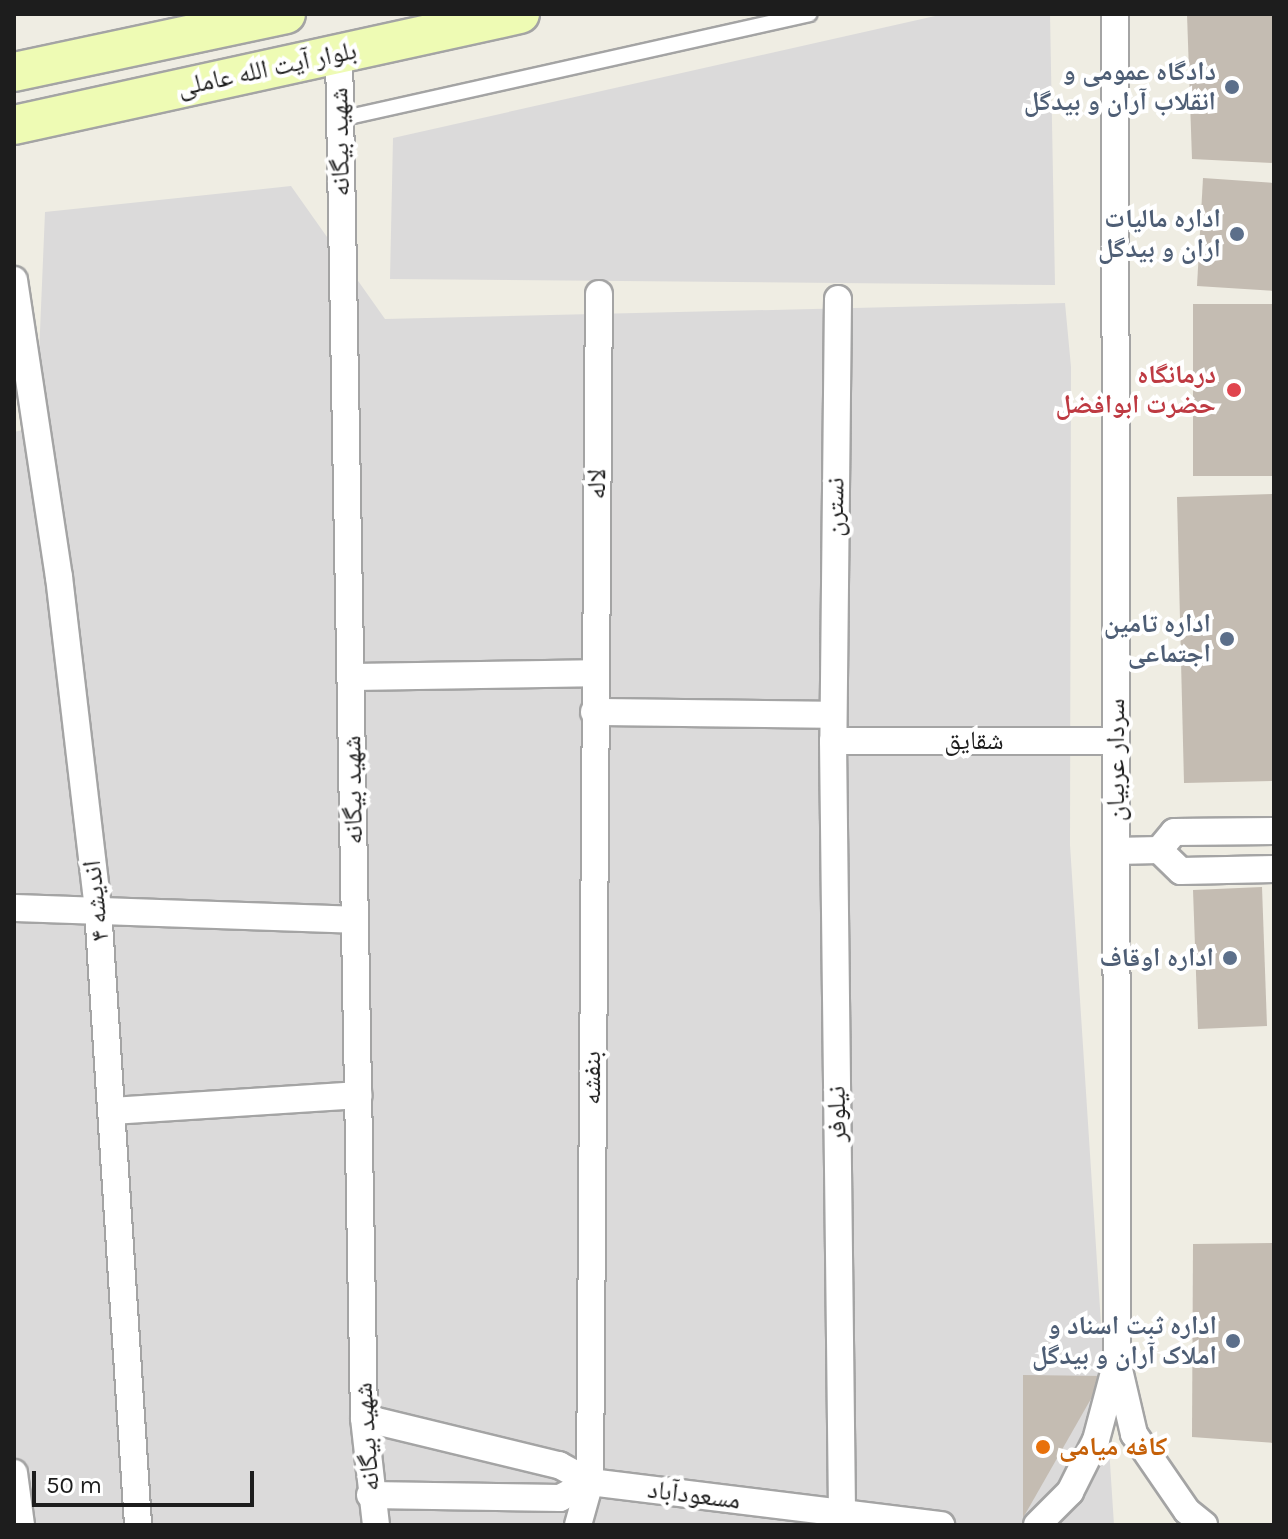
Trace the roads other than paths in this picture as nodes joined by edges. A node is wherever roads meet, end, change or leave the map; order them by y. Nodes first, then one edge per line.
1 (286, 14) edge
2 (520, 14) edge
3 (809, 14) edge
4 (1115, 14) edge
5 (339, 54) junction
6 (14, 72) edge
7 (340, 119) junction
8 (14, 125) edge
9 (14, 280) edge
10 (599, 294) dead end
11 (838, 299) dead end
12 (22, 392) edge
13 (595, 673) junction
14 (351, 677) junction
15 (594, 712) junction
16 (833, 715) junction
17 (833, 741) junction
18 (1116, 741) junction
19 (1274, 831) edge
20 (1159, 850) junction
21 (1116, 851) junction
22 (1274, 869) edge
23 (14, 908) edge
24 (98, 909) junction
25 (355, 920) junction
26 (358, 1095) junction
27 (113, 1111) junction
28 (1117, 1361) junction
29 (364, 1418) junction
30 (14, 1473) edge
31 (590, 1482) junction
32 (370, 1495) junction
33 (842, 1513) junction
34 (804, 1517) edge
35 (21, 1525) edge
36 (138, 1525) edge
37 (376, 1525) edge
38 (578, 1525) edge
39 (941, 1525) edge
40 (1037, 1525) edge
41 (1204, 1525) edge

1 - 6 main road, بلوار آیت‌ الله عاملی
2 - 5 main road, بلوار آیت‌ الله عاملی
3 - 7 lane
4 - 18 street, سردار عربیان
5 - 7 street, شهید بیگانه
5 - 8 main road, بلوار آیت‌ الله عاملی
7 - 14 street, شهید بیگانه
9 - 12 street, اندیشه ۴
10 - 13 street, لاله
11 - 16 street, نسترن
12 - 24 street, اندیشه ۴
13 - 14 street
13 - 15 street, بنفشه
14 - 25 street, شهید بیگانه
15 - 16 street
15 - 31 street, بنفشه
16 - 17 street, نیلوفر
17 - 18 street, شقایق
17 - 33 street, نیلوفر
18 - 21 street, سردار عربیان
19 - 20 street
20 - 21 street
20 - 22 street
21 - 28 street, سردار عربیان
23 - 24 street
24 - 25 street
24 - 27 street, اندیشه ۴
25 - 26 street, شهید بیگانه
26 - 27 street
26 - 29 street, شهید بیگانه
27 - 36 street, اندیشه ۴
28 - 40 street
28 - 41 street
29 - 31 street, مسعودآباد
29 - 32 street, شهید بیگانه
30 - 35 street
31 - 32 street
31 - 34 street, مسعودآباد
31 - 38 street, بنفشه
32 - 37 street, شهید بیگانه
33 - 34 street, مسعودآباد
33 - 39 street, مسعودآباد

